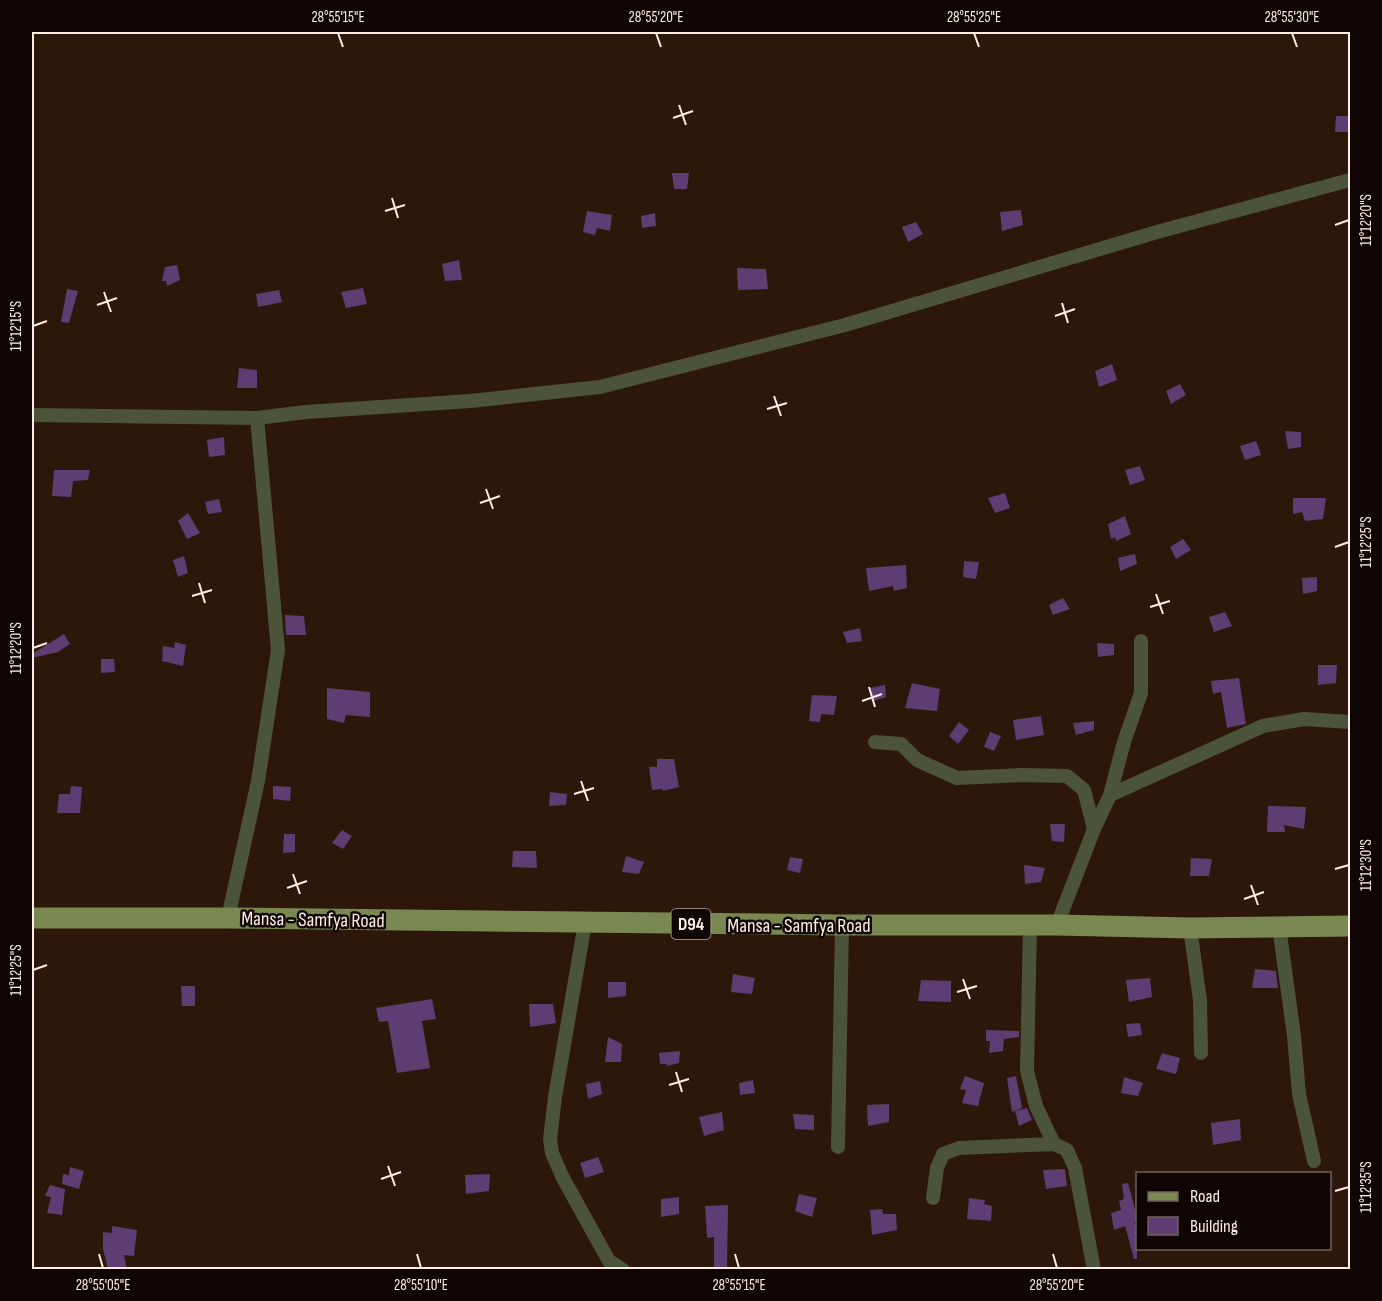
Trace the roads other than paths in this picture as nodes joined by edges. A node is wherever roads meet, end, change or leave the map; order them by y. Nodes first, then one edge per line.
1 (1350, 180) edge
2 (32, 415) edge
3 (257, 418) junction
4 (1140, 641) dead end
5 (1350, 722) edge
6 (875, 742) dead end
7 (1110, 795) junction
8 (1094, 828) junction
9 (32, 918) edge
10 (228, 918) junction
11 (585, 923) junction
12 (842, 925) junction
13 (1030, 925) junction
14 (1057, 925) junction
15 (1279, 926) junction
16 (1350, 927) edge
17 (1190, 928) junction
18 (1201, 1053) dead end
19 (1054, 1144) junction
20 (838, 1148) dead end
21 (1314, 1161) dead end
22 (933, 1198) dead end
23 (622, 1269) edge
24 (1094, 1269) edge

1 - 3 street
2 - 3 street
3 - 10 street
4 - 7 street
5 - 7 street
6 - 8 street
7 - 8 street
8 - 14 street
9 - 10 main road, Mansa - Samfya Road / D94
10 - 11 main road, Mansa - Samfya Road / D94
11 - 12 main road, Mansa - Samfya Road / D94
11 - 23 street
12 - 13 main road, Mansa - Samfya Road / D94
12 - 20 street
13 - 14 main road, Mansa - Samfya Road / D94
13 - 19 street
14 - 17 main road, Mansa - Samfya Road / D94
15 - 16 main road, Mansa - Samfya Road / D94
15 - 17 main road, Mansa - Samfya Road / D94
15 - 21 street
17 - 18 street
19 - 22 street
19 - 24 street

